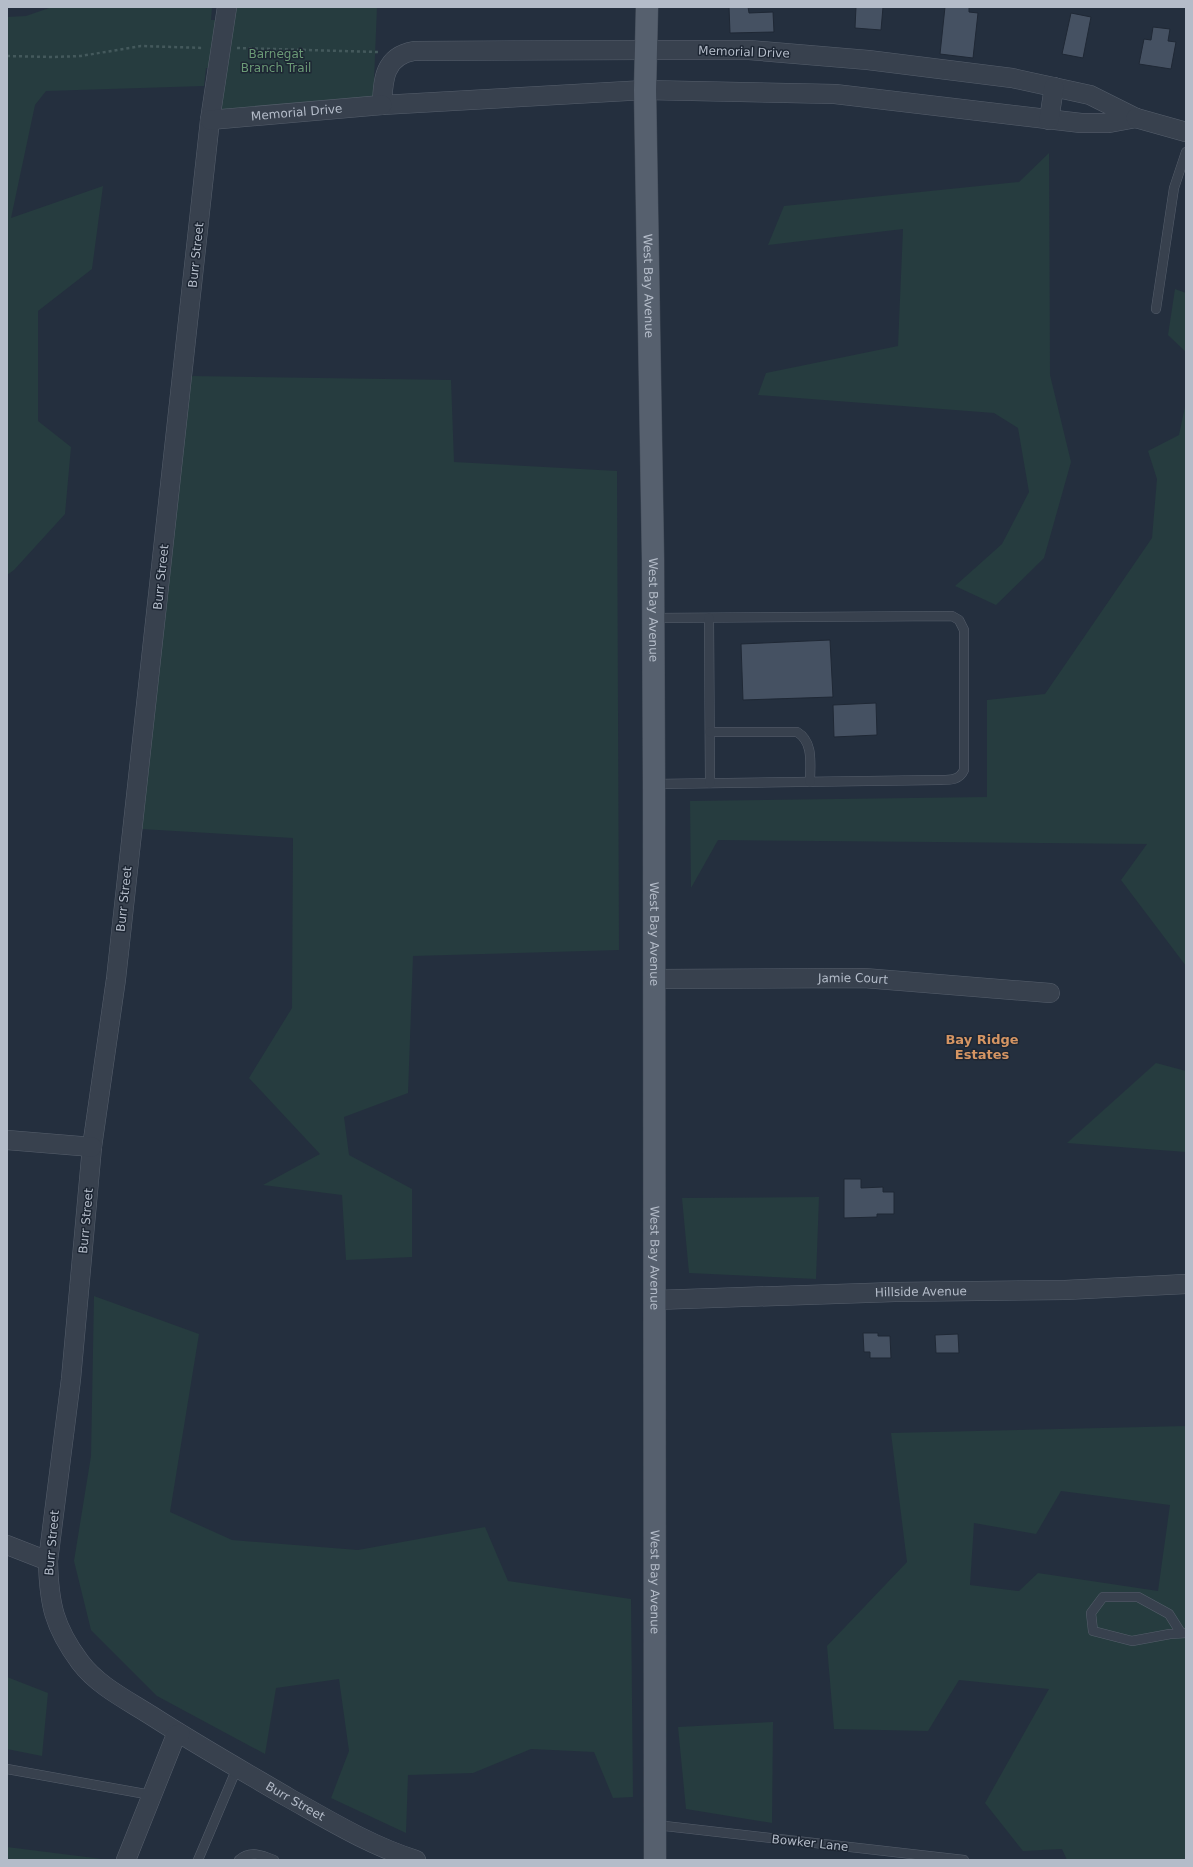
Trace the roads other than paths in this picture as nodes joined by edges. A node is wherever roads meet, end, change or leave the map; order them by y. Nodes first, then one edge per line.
1 (227, 7) edge
2 (646, 7) edge
3 (645, 50) junction
4 (1054, 87) junction
5 (645, 90) junction
6 (382, 105) junction
7 (1136, 118) junction
8 (210, 120) junction
9 (1049, 120) junction
10 (1186, 132) edge
11 (1186, 152) edge
12 (1156, 309) dead end
13 (654, 618) junction
14 (709, 618) junction
15 (710, 732) junction
16 (810, 782) junction
17 (710, 783) junction
18 (654, 784) junction
19 (655, 979) junction
20 (1050, 993) dead end
21 (7, 1140) edge
22 (92, 1147) junction
23 (1186, 1284) edge
24 (655, 1300) junction
25 (7, 1545) edge
26 (48, 1561) junction
27 (1183, 1633) edge
28 (180, 1734) junction
29 (237, 1768) junction
30 (7, 1769) edge
31 (151, 1795) junction
32 (656, 1825) junction
33 (411, 1859) edge
34 (126, 1860) edge
35 (198, 1860) edge
36 (239, 1860) edge
37 (274, 1860) edge
38 (655, 1860) edge
39 (964, 1860) edge

1 - 8 street, Burr Street
2 - 3 main road, West Bay Avenue
3 - 4 street, Memorial Drive
3 - 5 main road, West Bay Avenue
3 - 6 street, Memorial Drive
4 - 7 street, Memorial Drive
4 - 9 street
5 - 6 street, Memorial Drive
5 - 9 street, Memorial Drive
5 - 13 main road, West Bay Avenue
6 - 8 street, Memorial Drive
7 - 9 street, Memorial Drive
7 - 10 street, Memorial Drive
8 - 22 street, Burr Street
11 - 12 lane
13 - 14 lane
13 - 18 main road, West Bay Avenue
14 - 15 lane
14 - 16 lane
15 - 16 lane
15 - 17 lane
16 - 17 lane
17 - 18 lane
18 - 19 main road, West Bay Avenue
19 - 20 street, Jamie Court
19 - 24 main road, West Bay Avenue
21 - 22 street
22 - 26 street, Burr Street
23 - 24 street, Hillside Avenue
24 - 32 main road, West Bay Avenue
25 - 26 street
26 - 28 street, Burr Street
27 - 27 lane
28 - 29 street, Burr Street
28 - 31 street
29 - 33 street, Burr Street
29 - 35 lane
30 - 31 lane
31 - 34 street
32 - 38 main road, West Bay Avenue
32 - 39 lane, Bowker Lane
36 - 37 lane

